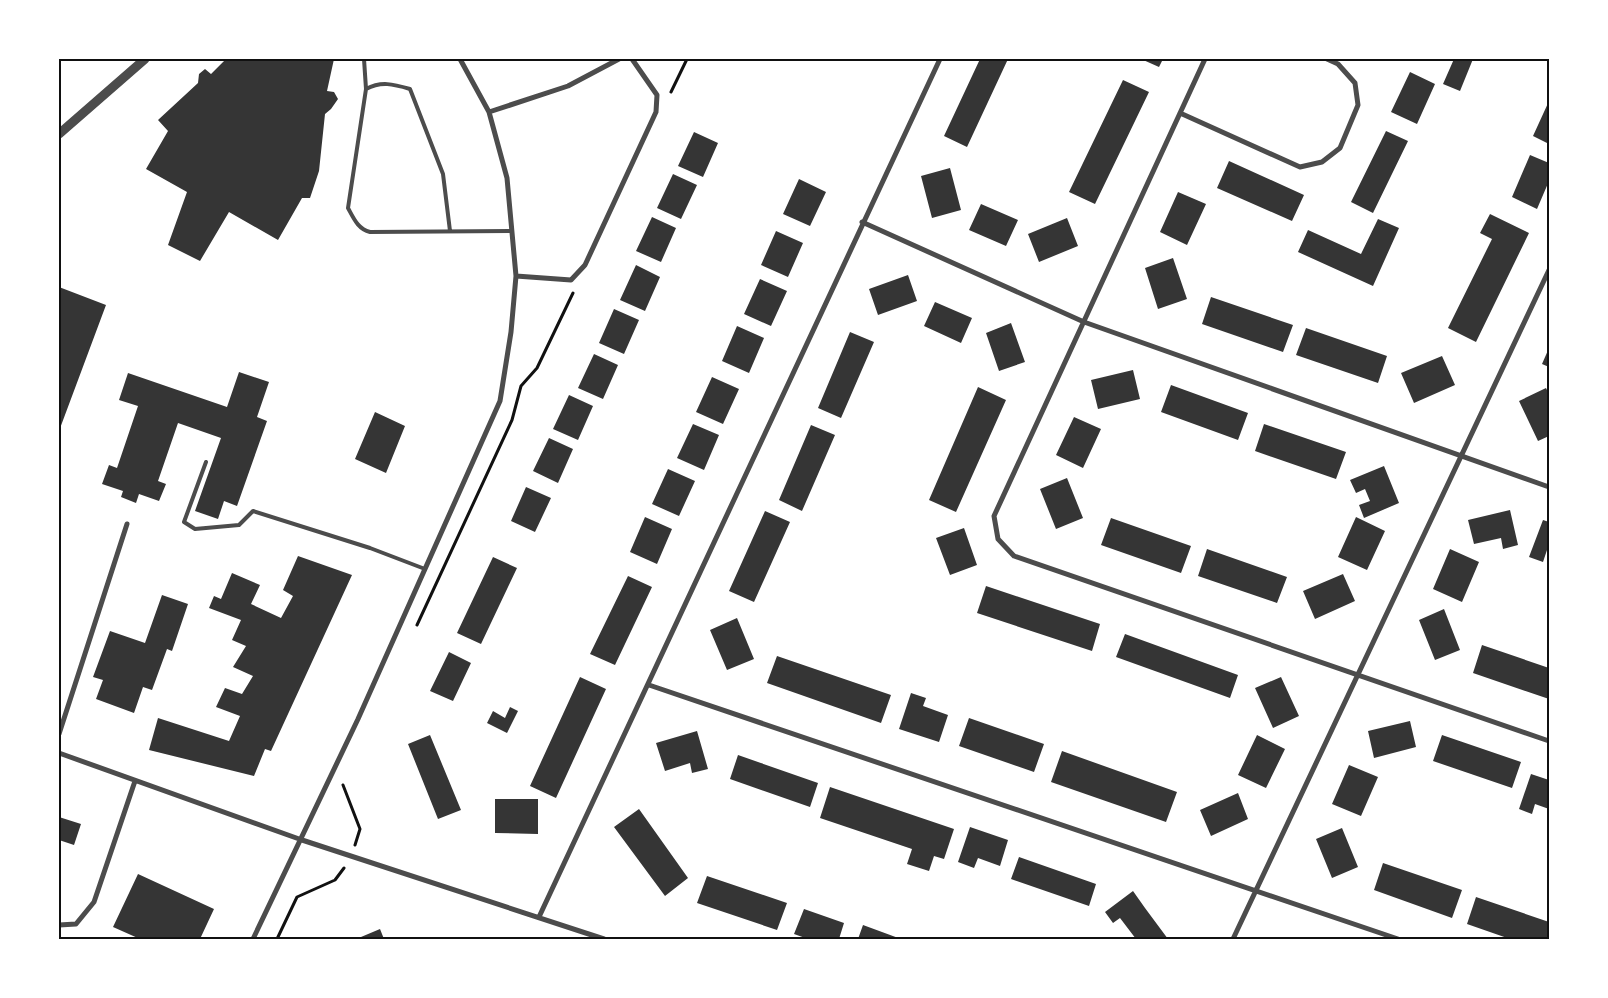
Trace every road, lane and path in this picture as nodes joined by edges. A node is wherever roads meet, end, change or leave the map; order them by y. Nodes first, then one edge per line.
1 (145, 59) edge
2 (364, 59) edge
3 (460, 59) edge
4 (619, 59) edge
5 (632, 59) edge
6 (687, 59) edge
7 (940, 59) edge
8 (1205, 59) edge
9 (1327, 59) edge
10 (366, 89) junction
11 (668, 98) dead end
12 (489, 112) junction
13 (1180, 113) junction
14 (59, 134) edge
15 (862, 222) junction
16 (511, 231) junction
17 (450, 232) junction
18 (1549, 270) edge
19 (516, 276) junction
20 (575, 290) dead end
21 (1084, 322) junction
22 (1462, 456) junction
23 (206, 462) dead end
24 (1549, 487) edge
25 (127, 524) dead end
26 (425, 569) junction
27 (414, 632) dead end
28 (1358, 675) junction
29 (649, 685) junction
30 (59, 734) edge
31 (1549, 741) edge
32 (59, 753) edge
33 (347, 778) dead end
34 (135, 781) junction
35 (302, 840) junction
36 (353, 855) junction
37 (1257, 890) junction
38 (538, 917) junction
39 (59, 925) edge
40 (253, 939) edge
41 (277, 939) edge
42 (604, 939) edge
43 (1233, 939) edge
44 (1398, 939) edge

1 - 14 street
2 - 10 lane
3 - 12 street
4 - 12 street
5 - 19 street
6 - 11 path
7 - 15 street
8 - 13 street
9 - 13 street
10 - 17 lane
10 - 17 lane
12 - 16 street
13 - 21 street
15 - 21 street
15 - 29 street
16 - 17 lane
16 - 19 street
18 - 22 street
19 - 26 street
20 - 27 path
21 - 22 street
21 - 28 street
22 - 24 street
22 - 28 street
23 - 26 lane
25 - 30 street
26 - 35 street
28 - 31 street
28 - 37 street
29 - 37 street
29 - 38 street
32 - 34 street
33 - 36 path
34 - 35 street
34 - 39 street
35 - 36 street
35 - 40 street
36 - 38 street
36 - 41 path
37 - 43 street
37 - 44 street
38 - 42 street

